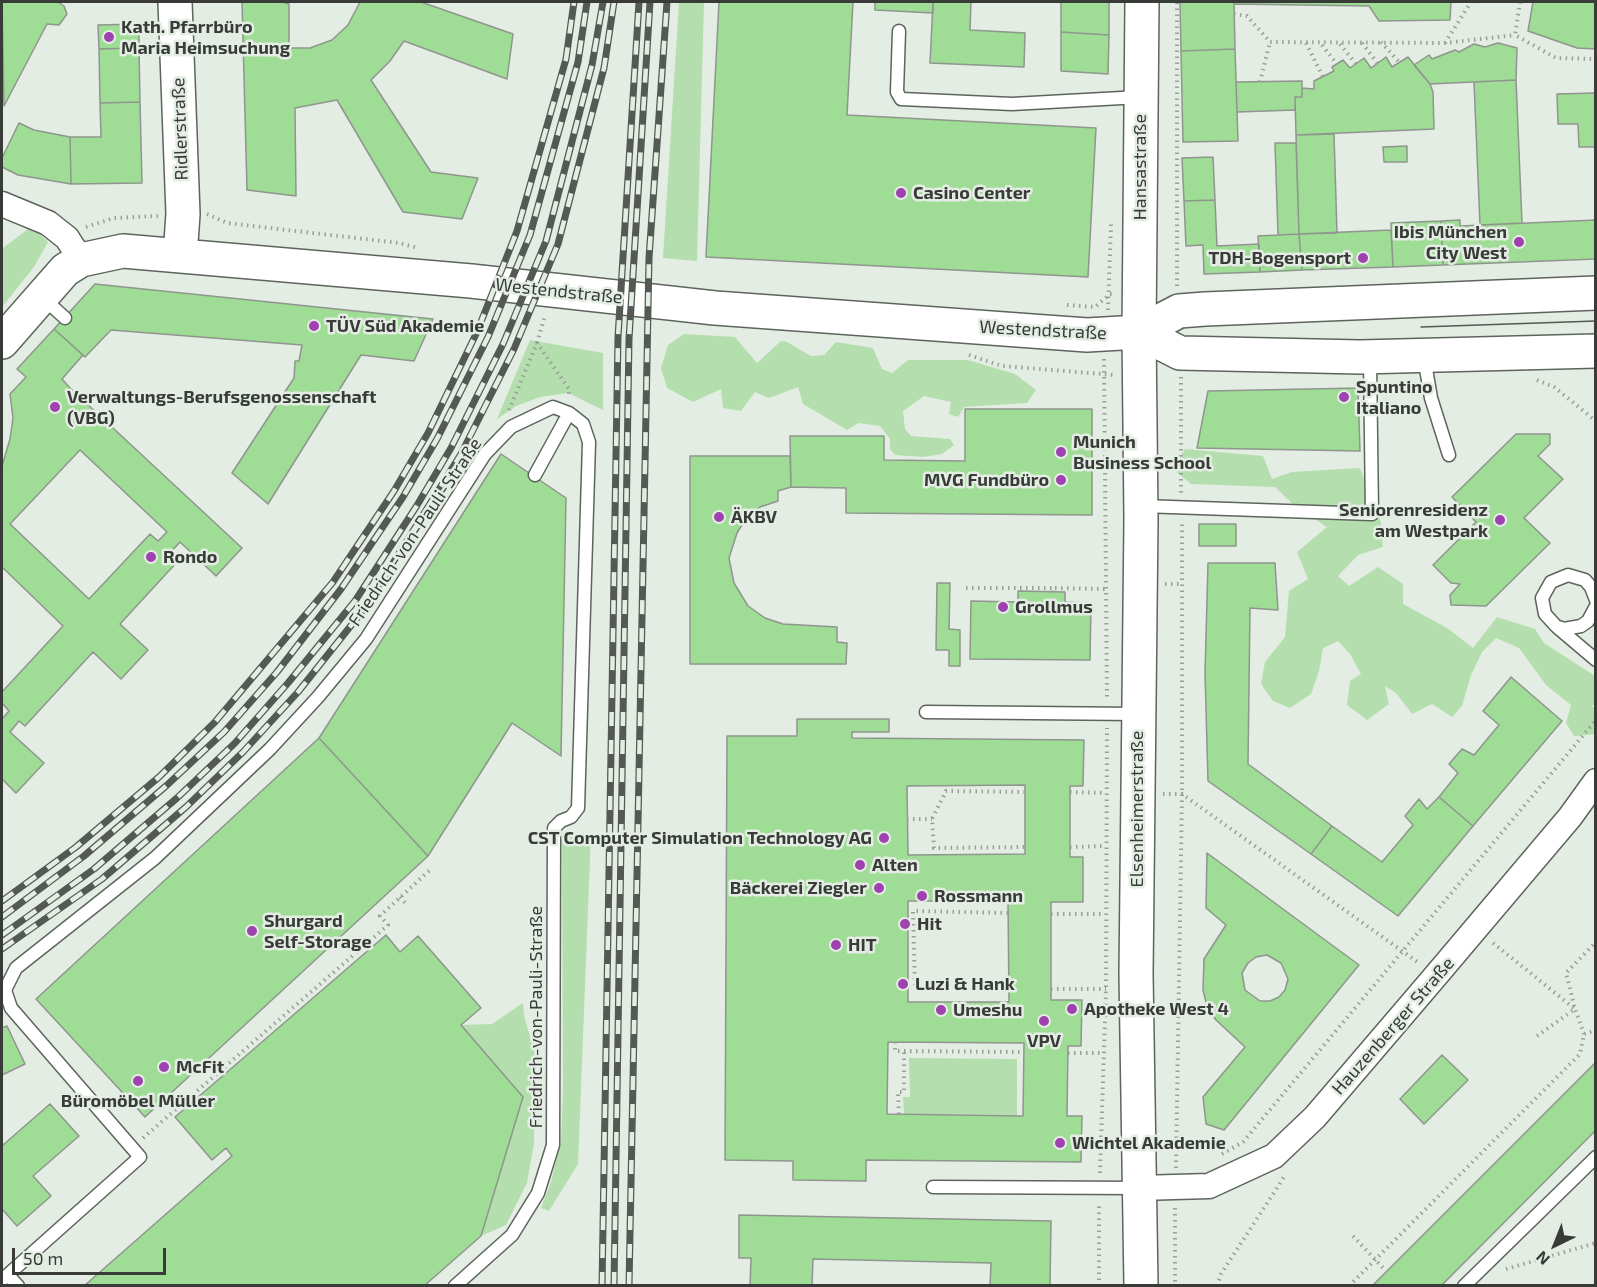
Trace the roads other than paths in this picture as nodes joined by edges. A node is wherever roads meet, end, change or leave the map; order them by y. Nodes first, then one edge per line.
1 (175, 2) edge
2 (1142, 2) edge
3 (899, 31) dead end
4 (1141, 97) junction
5 (2, 204) edge
6 (180, 256) junction
7 (81, 260) junction
8 (1596, 293) edge
9 (40, 296) junction
10 (65, 318) dead end
11 (1139, 332) junction
12 (2, 342) edge
13 (1596, 351) edge
14 (1424, 356) junction
15 (1370, 357) junction
16 (569, 413) junction
17 (1449, 455) dead end
18 (535, 475) dead end
19 (1141, 506) junction
20 (1596, 600) edge
21 (1596, 606) edge
22 (1588, 621) junction
23 (1556, 626) junction
24 (1578, 645) junction
25 (1596, 660) edge
26 (926, 712) dead end
27 (1122, 715) junction
28 (1596, 781) edge
29 (1596, 1157) edge
30 (933, 1187) dead end
31 (1139, 1188) junction
32 (5, 1277) edge
33 (18, 1286) edge
34 (455, 1286) edge
35 (1141, 1286) edge
36 (1464, 1286) edge

1 - 6 main road, Ridlerstraße
2 - 4 main road, Hansastraße
3 - 4 lane
4 - 11 main road, Hansastraße
5 - 7 street
6 - 7 main road, Westendstraße
6 - 11 main road, Westendstraße
7 - 9 main road
8 - 11 main road, Westendstraße
9 - 10 lane
9 - 12 main road
11 - 15 main road
11 - 19 main road, Elsenheimerstraße
13 - 14 main road
14 - 15 main road
14 - 17 lane
15 - 19 lane
16 - 18 lane
16 - 32 lane, Friedrich-von-Pauli-Straße
16 - 34 lane, Friedrich-von-Pauli-Straße
19 - 27 main road, Elsenheimerstraße
20 - 23 lane
21 - 22 lane
22 - 23 lane
22 - 24 lane
23 - 24 lane
24 - 25 lane
26 - 27 lane
27 - 31 main road, Elsenheimerstraße
28 - 31 street, Hauzenberger Straße
29 - 36 lane
30 - 31 lane
31 - 35 main road, Elsenheimerstraße
32 - 33 lane

